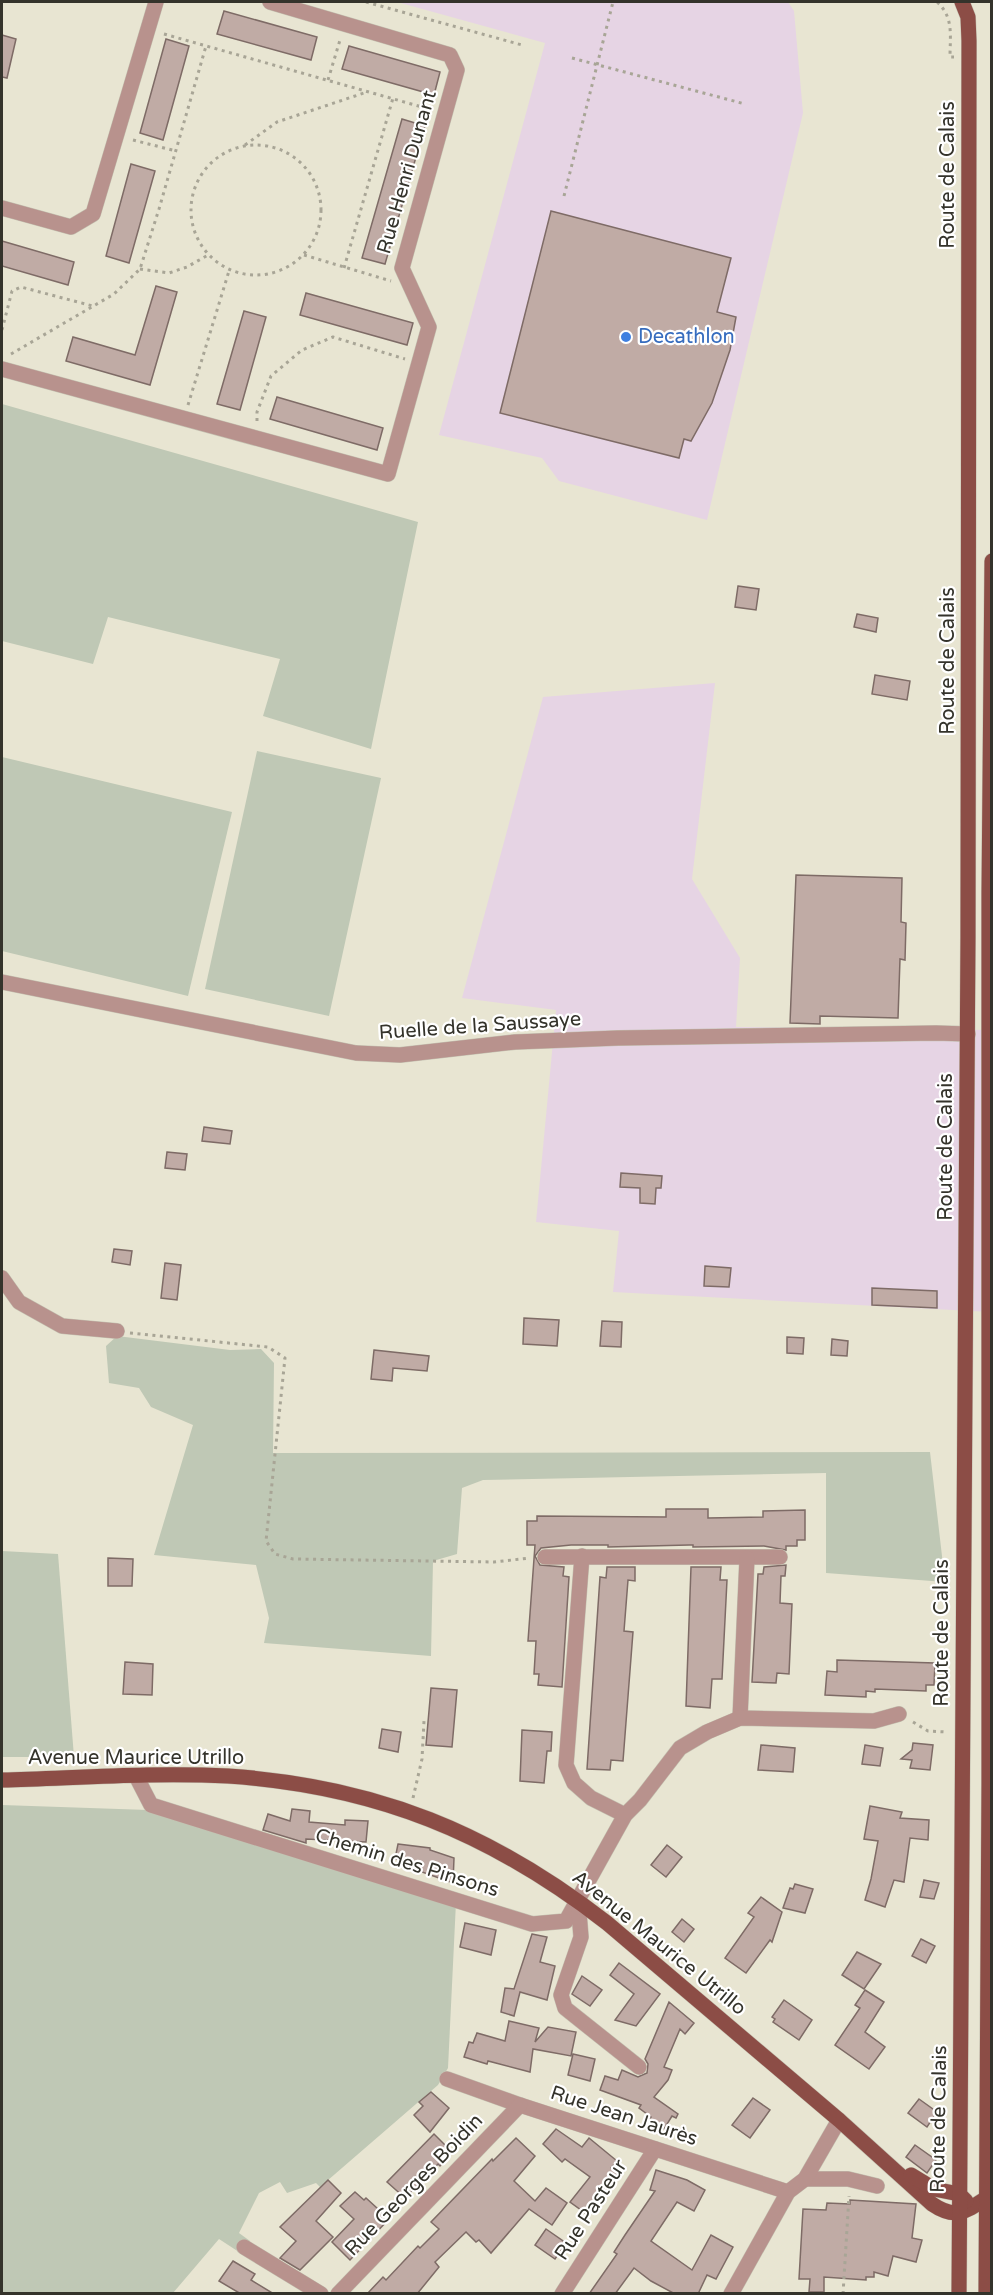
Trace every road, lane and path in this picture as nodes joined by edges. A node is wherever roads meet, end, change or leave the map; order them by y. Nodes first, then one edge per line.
1 (156, 2) edge
2 (270, 2) edge
3 (366, 2) edge
4 (613, 2) edge
5 (962, 2) edge
6 (345, 24) junction
7 (148, 29) junction
8 (522, 45) dead end
9 (206, 46) junction
10 (572, 58) dead end
11 (597, 65) junction
12 (328, 80) junction
13 (369, 91) junction
14 (393, 98) junction
15 (745, 104) dead end
16 (445, 113) junction
17 (116, 135) junction
18 (244, 146) junction
19 (176, 151) junction
20 (564, 196) dead end
21 (2, 208) edge
22 (208, 255) junction
23 (304, 255) junction
24 (344, 268) junction
25 (140, 269) junction
26 (229, 270) junction
27 (408, 281) junction
28 (93, 306) junction
29 (2, 330) edge
30 (9, 355) dead end
31 (419, 363) junction
32 (2, 369) edge
33 (184, 418) junction
34 (257, 438) junction
35 (992, 561) edge
36 (2, 982) edge
37 (968, 1034) junction
38 (2, 1278) edge
39 (117, 1331) joint
40 (582, 1556) junction
41 (545, 1557) joint
42 (780, 1557) dead end
43 (747, 1558) junction
44 (899, 1714) joint
45 (740, 1718) junction
46 (424, 1721) dead end
47 (990, 1721) edge
48 (962, 1732) junction
49 (136, 1776) junction
50 (2, 1780) edge
51 (990, 1784) edge
52 (410, 1812) junction
53 (625, 1815) junction
54 (961, 1826) junction
55 (990, 1827) edge
56 (578, 1900) junction
57 (990, 1913) edge
58 (639, 2067) dead end
59 (447, 2079) dead end
60 (520, 2105) junction
61 (840, 2120) junction
62 (655, 2149) junction
63 (874, 2150) junction
64 (806, 2179) junction
65 (848, 2179) junction
66 (878, 2186) dead end
67 (788, 2192) junction
68 (959, 2194) junction
69 (986, 2199) junction
70 (965, 2211) junction
71 (986, 2221) junction
72 (244, 2247) dead end
73 (321, 2294) edge
74 (338, 2294) edge
75 (562, 2294) edge
76 (730, 2294) edge
77 (843, 2294) edge
78 (958, 2294) edge
79 (986, 2294) edge

1 - 7 street
2 - 6 street, Rue Henri Dunant
3 - 8 path
4 - 11 path
5 - 37 main road, Route de Calais
6 - 12 path
6 - 16 street, Rue Henri Dunant
7 - 9 path
7 - 17 street
9 - 12 path
9 - 19 path
10 - 11 path
11 - 15 path
11 - 20 path
12 - 13 path
13 - 14 path
13 - 18 path
14 - 16 path
14 - 24 path
16 - 27 street, Rue Henri Dunant
17 - 19 path
17 - 21 street
18 - 22 path
18 - 23 path
19 - 25 path
22 - 25 path
22 - 26 path
23 - 24 path
23 - 26 path
24 - 27 path
25 - 28 path
26 - 33 path
27 - 31 street, Rue Henri Dunant
28 - 29 path
28 - 30 path
31 - 34 path
31 - 34 street, Rue Henri Dunant
32 - 33 street, Rue Henri Dunant
33 - 34 street, Rue Henri Dunant
35 - 47 main road
36 - 37 street, Ruelle de la Saussaye
37 - 48 main road, Route de Calais
38 - 39 street
39 - 41 path
40 - 41 street
40 - 43 street
40 - 53 street
42 - 43 street
43 - 45 street
44 - 45 street, Chemin des Pinsons
44 - 48 path
45 - 53 street, Chemin des Pinsons
46 - 52 path
47 - 51 main road
48 - 54 main road, Route de Calais
49 - 50 main road, Avenue Maurice Utrillo
49 - 52 main road, Avenue Maurice Utrillo
49 - 56 street, Chemin des Pinsons
51 - 55 main road
52 - 56 main road, Avenue Maurice Utrillo
53 - 56 street, Chemin des Pinsons
54 - 55 main road
54 - 68 main road, Route de Calais
55 - 57 main road
56 - 58 street
56 - 61 main road, Avenue Maurice Utrillo
57 - 69 main road
59 - 60 street, Rue Jean Jaurès
60 - 62 street, Rue Jean Jaurès
60 - 74 street, Rue Georges Boidin
61 - 63 main road, Avenue Maurice Utrillo
61 - 64 street
62 - 67 street, Rue Jean Jaurès
62 - 75 street, Rue Pasteur
63 - 68 main road, Avenue Maurice Utrillo
63 - 70 main road, Avenue Maurice Utrillo
64 - 65 street
64 - 67 street
65 - 66 street
65 - 77 path
67 - 76 street
68 - 70 main road, Route de Calais
69 - 70 main road
69 - 71 main road
70 - 71 main road, Avenue Maurice Utrillo
70 - 78 main road, Route de Calais
71 - 79 main road
72 - 73 street

